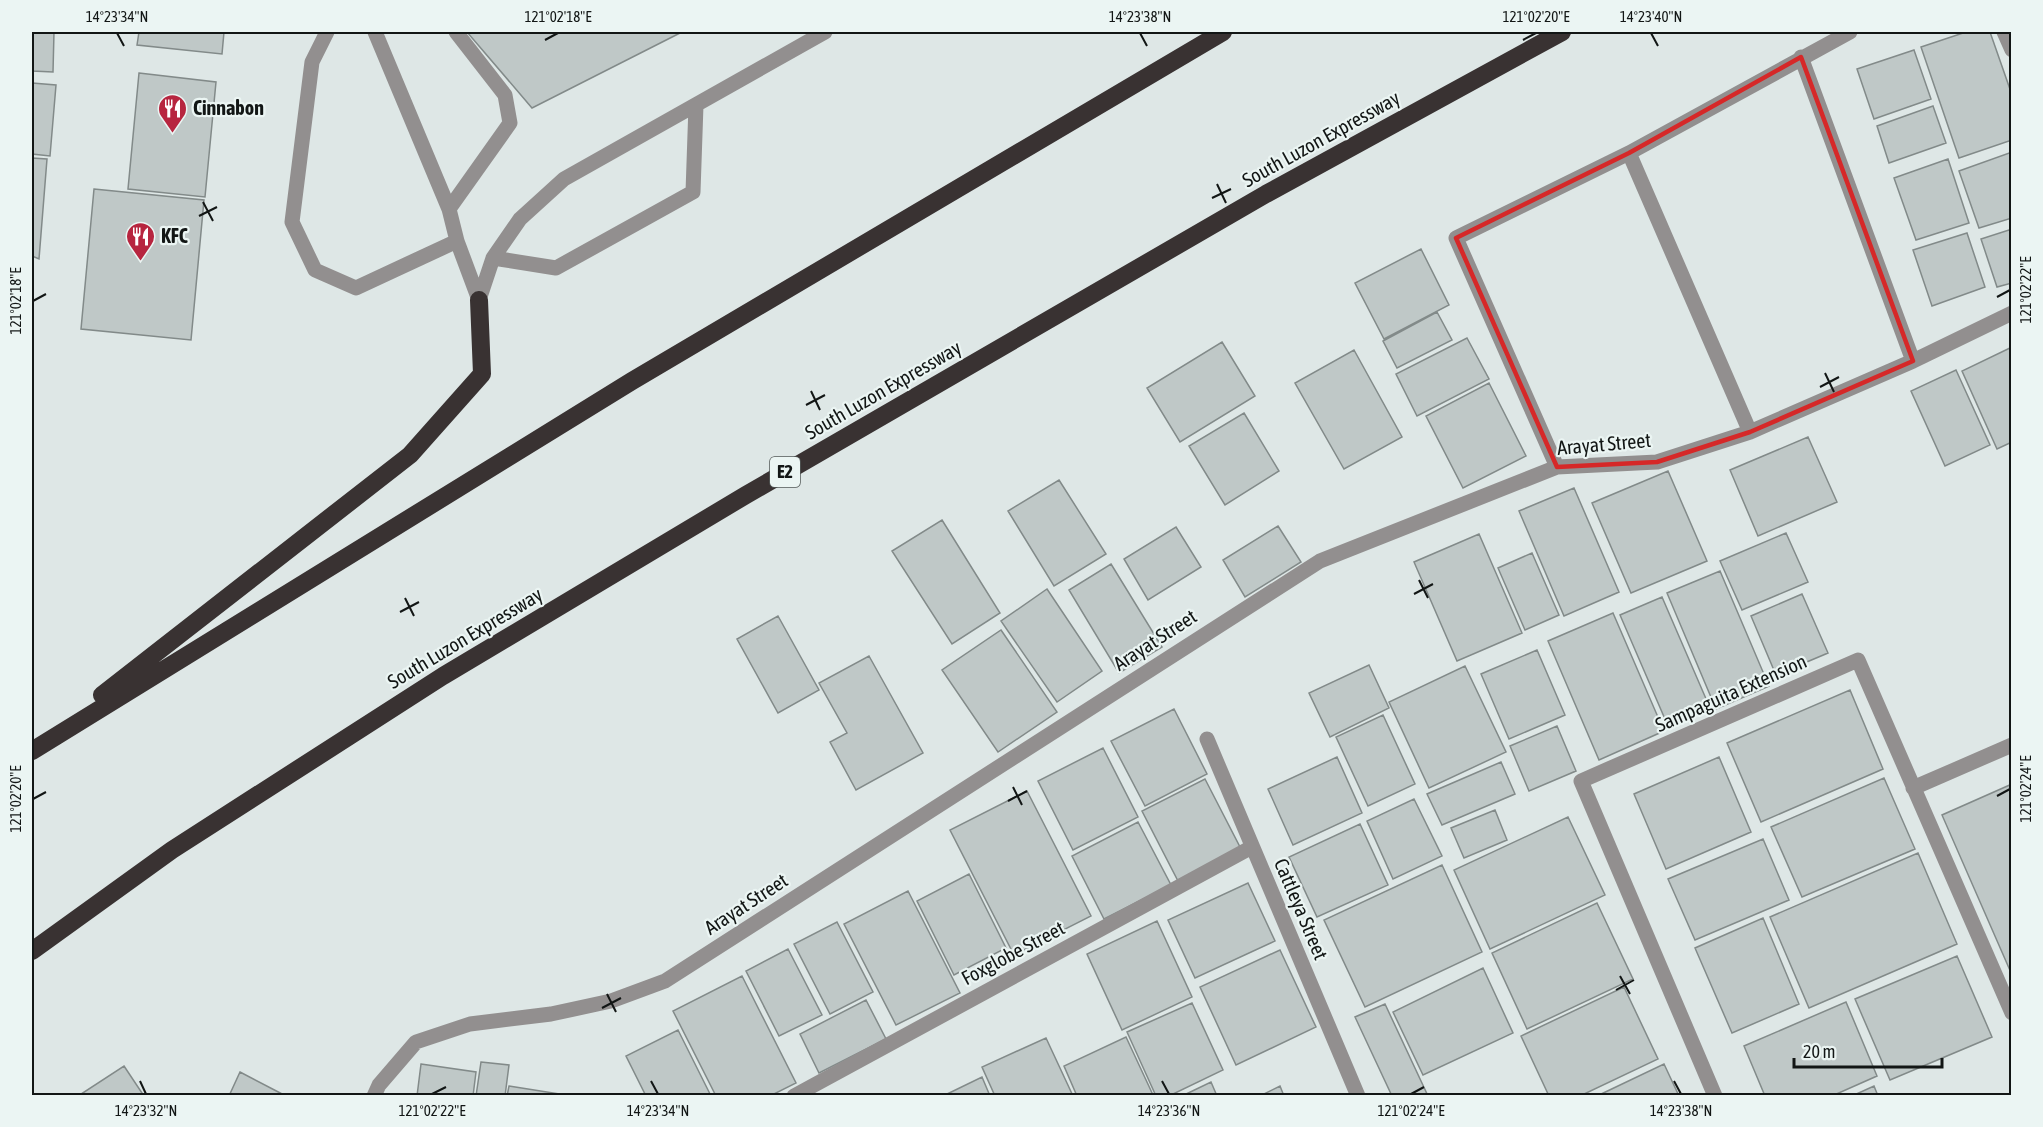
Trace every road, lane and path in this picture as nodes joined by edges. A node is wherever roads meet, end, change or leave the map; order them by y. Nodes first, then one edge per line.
1 (327, 32) edge
2 (375, 32) edge
3 (456, 32) edge
4 (825, 32) edge
5 (1222, 32) edge
6 (1562, 32) edge
7 (1850, 32) edge
8 (2004, 32) edge
9 (2012, 50) edge
10 (1801, 57) junction
11 (696, 105) junction
12 (1629, 153) junction
13 (449, 208) junction
14 (457, 241) junction
15 (493, 258) junction
16 (479, 300) junction
17 (2012, 313) edge
18 (1913, 361) junction
19 (1750, 432) junction
20 (1557, 467) junction
21 (1207, 738) dead end
22 (2012, 745) edge
23 (32, 750) edge
24 (1913, 788) junction
25 (1252, 847) junction
26 (32, 951) edge
27 (2012, 1013) edge
28 (374, 1095) edge
29 (794, 1095) edge
30 (1358, 1095) edge
31 (1715, 1095) edge

1 - 14 street
2 - 13 street
3 - 13 street
4 - 11 street
5 - 23 highway
6 - 26 highway, South Luzon Expressway / E2
7 - 10 street
8 - 9 street
10 - 12 street
10 - 18 street
11 - 15 street
11 - 15 street
12 - 19 street
12 - 20 street
13 - 14 street
14 - 16 street
15 - 16 street
16 - 23 highway
17 - 18 street, Arayat Street
18 - 19 street, Arayat Street
19 - 20 street, Arayat Street
20 - 28 street, Arayat Street
21 - 25 street, Cattleya Street
22 - 24 street
24 - 27 street, Sampaguita Extension
24 - 31 street, Sampaguita Extension
25 - 29 street, Foxglobe Street
25 - 30 street, Cattleya Street

